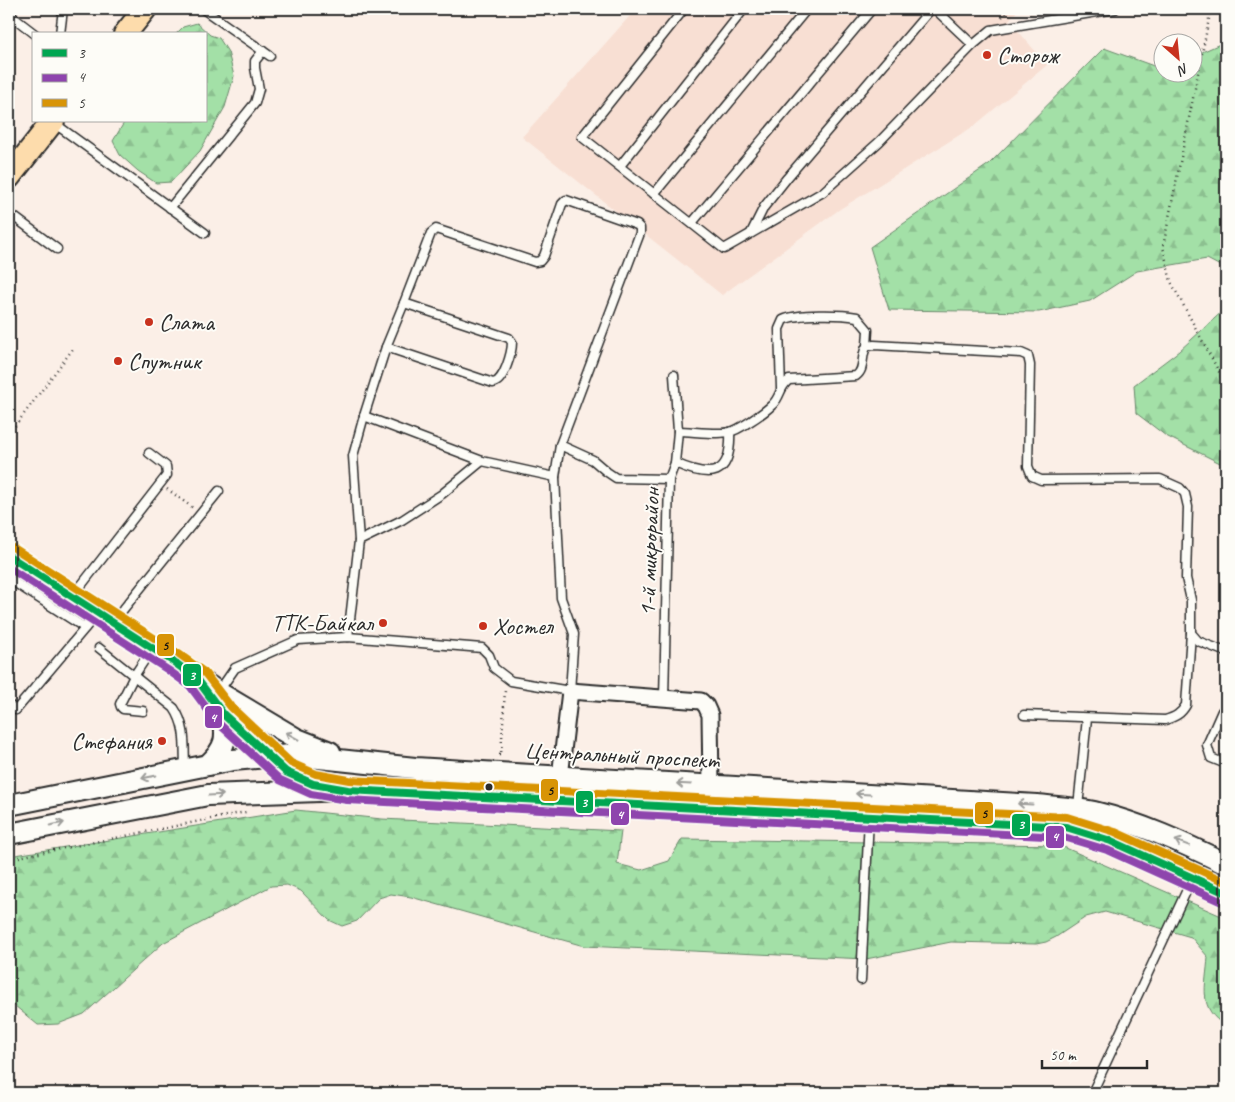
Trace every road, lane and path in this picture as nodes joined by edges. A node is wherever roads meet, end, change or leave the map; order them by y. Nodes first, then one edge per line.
1 (63, 9) edge
2 (145, 9) edge
3 (204, 9) edge
4 (684, 9) edge
5 (744, 9) edge
6 (807, 9) edge
7 (872, 9) edge
8 (933, 9) edge
9 (1115, 9) edge
10 (1211, 9) edge
11 (9, 14) edge
12 (32, 32) edge
13 (60, 32) edge
14 (127, 32) edge
15 (973, 45) junction
16 (53, 122) edge
17 (620, 166) junction
18 (9, 177) edge
19 (654, 194) junction
20 (170, 208) junction
21 (9, 213) edge
22 (692, 223) junction
23 (205, 234) dead end
24 (750, 234) junction
25 (57, 249) dead end
26 (404, 303) junction
27 (75, 346) dead end
28 (867, 346) junction
29 (386, 348) junction
30 (674, 375) dead end
31 (1226, 385) edge
32 (781, 388) junction
33 (364, 416) junction
34 (678, 431) junction
35 (730, 432) junction
36 (9, 434) edge
37 (560, 446) junction
38 (149, 453) dead end
39 (482, 462) junction
40 (676, 463) junction
41 (555, 477) junction
42 (669, 480) junction
43 (160, 484) junction
44 (219, 491) dead end
45 (201, 513) junction
46 (359, 542) junction
47 (9, 556) edge
48 (9, 579) edge
49 (73, 596) junction
50 (106, 617) junction
51 (85, 628) junction
52 (1191, 632) junction
53 (348, 637) junction
54 (153, 647) junction
55 (98, 648) dead end
56 (1226, 652) edge
57 (134, 676) junction
58 (506, 678) junction
59 (197, 679) junction
60 (570, 691) junction
61 (218, 692) junction
62 (664, 699) junction
63 (9, 705) edge
64 (1222, 711) dead end
65 (143, 712) dead end
66 (223, 714) junction
67 (1024, 715) dead end
68 (1087, 718) junction
69 (492, 755) dead end
70 (267, 756) junction
71 (353, 760) junction
72 (1226, 764) edge
73 (208, 765) junction
74 (185, 769) junction
75 (560, 777) junction
76 (711, 786) junction
77 (94, 789) junction
78 (348, 790) junction
79 (9, 805) edge
80 (253, 810) dead end
81 (1077, 810) junction
82 (99, 816) junction
83 (869, 816) junction
84 (9, 834) edge
85 (9, 859) edge
86 (1226, 864) edge
87 (1192, 878) junction
88 (1226, 893) edge
89 (861, 980) dead end
90 (1092, 1093) edge

1 - 13 lane
2 - 14 main road
3 - 20 lane
4 - 17 lane
5 - 17 lane
6 - 19 lane
7 - 22 lane
8 - 15 lane
8 - 24 lane
9 - 15 lane
10 - 31 path
11 - 12 lane
15 - 24 lane
16 - 18 main road
16 - 20 lane
17 - 19 lane
19 - 22 lane
20 - 23 lane
21 - 25 lane
22 - 24 lane
26 - 29 lane
26 - 29 lane
26 - 37 lane
27 - 36 path
28 - 32 lane
28 - 32 lane
28 - 52 lane
29 - 33 lane
30 - 34 lane
32 - 35 lane
33 - 39 lane
33 - 46 lane
34 - 35 lane
34 - 40 lane
35 - 40 lane, 1-й микрорайон
37 - 41 lane
37 - 42 lane
38 - 43 lane
39 - 41 lane
39 - 46 lane
40 - 42 lane, 1-й микрорайон
41 - 60 lane
42 - 62 lane, 1-й микрорайон
43 - 45 path
43 - 49 lane
44 - 45 lane
45 - 50 lane
46 - 53 lane
47 - 49 main road
48 - 51 lane
49 - 50 main road
50 - 51 lane
50 - 54 main road
51 - 63 lane
52 - 56 lane
52 - 68 lane
53 - 58 lane
53 - 61 lane
54 - 57 lane
54 - 59 main road
55 - 57 lane
57 - 65 lane
57 - 74 lane
58 - 60 lane
58 - 69 path
59 - 61 main road
59 - 66 main road
60 - 62 street
60 - 75 street
71 -> 61 main road
62 - 76 street
64 - 72 lane
66 - 70 main road
66 - 73 main road
67 - 68 lane
68 - 81 lane
70 - 71 main road, Центральный проспект
70 - 73 main road, Центральный проспект
70 - 78 main road
71 - 75 main road, Центральный проспект
73 - 74 main road, Центральный проспект
74 -> 77 main road, Центральный проспект
76 -> 75 main road, Центральный проспект
81 -> 76 main road, Центральный проспект
77 - 79 main road, Центральный проспект
77 - 82 main road
82 -> 78 main road, Центральный проспект
78 - 83 main road, Центральный проспект
80 - 85 path
86 -> 81 main road, Центральный проспект
84 -> 82 main road, Центральный проспект
83 - 87 main road, Центральный проспект
83 - 89 lane
87 - 88 main road, Центральный проспект
87 - 90 lane

